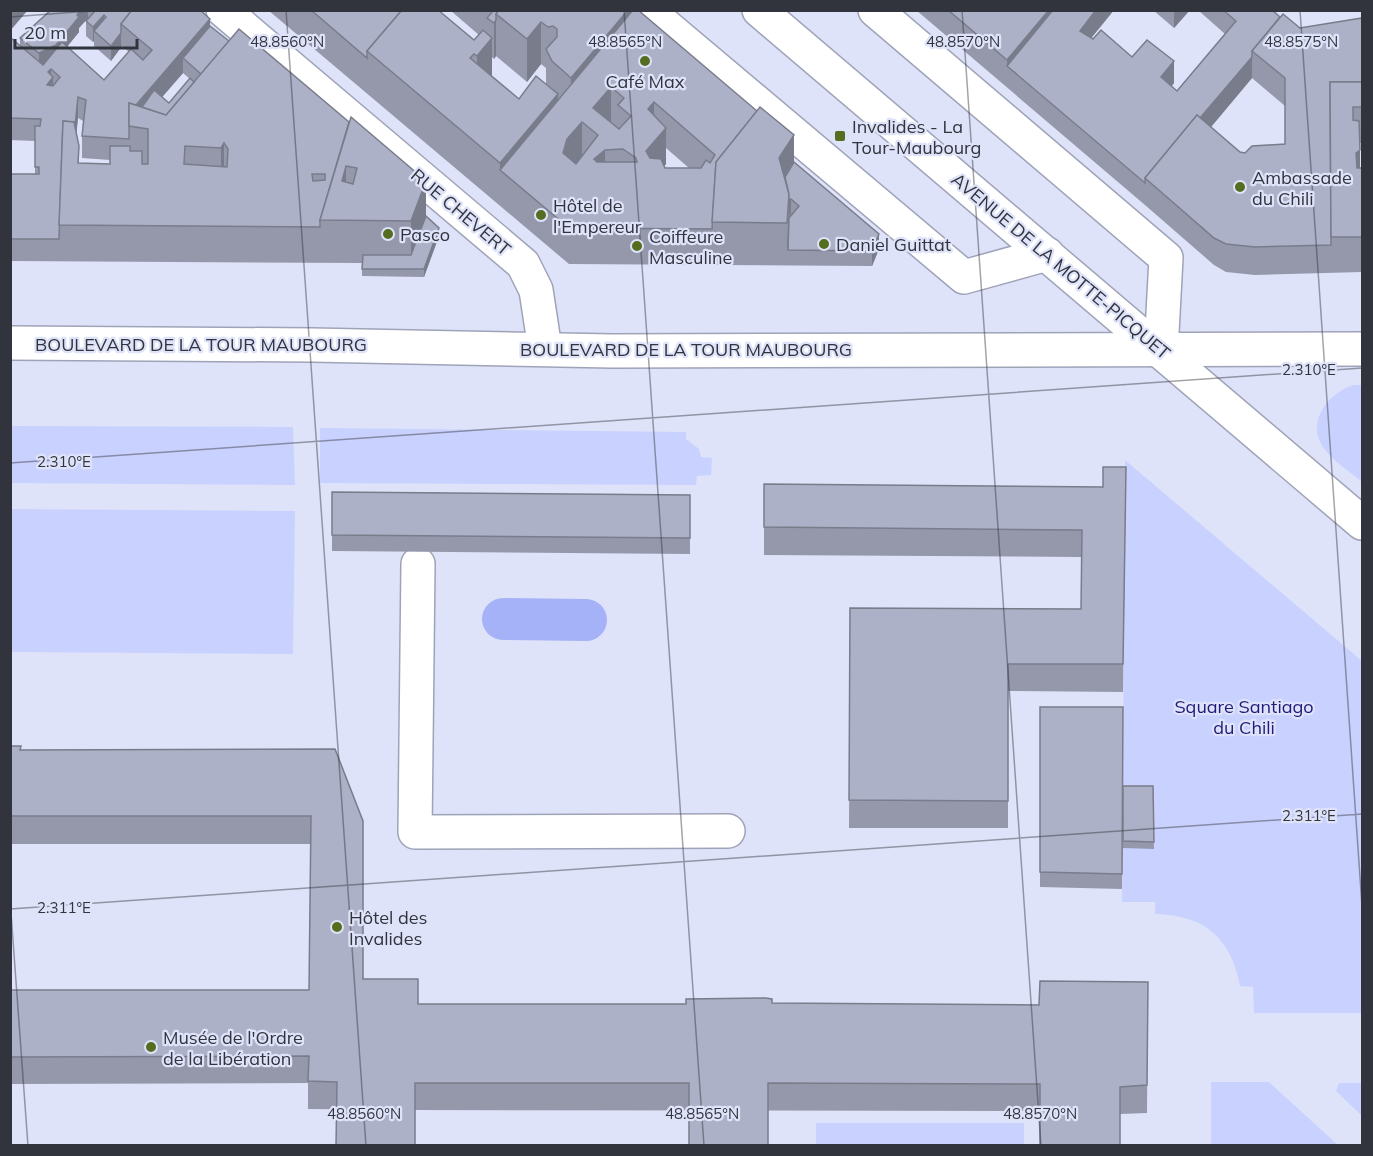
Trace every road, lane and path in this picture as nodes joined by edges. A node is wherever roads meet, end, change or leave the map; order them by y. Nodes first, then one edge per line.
1 (223, 10) edge
2 (647, 10) edge
3 (759, 10) edge
4 (875, 10) edge
5 (1047, 254) junction
6 (10, 343) edge
7 (545, 349) junction
8 (1362, 349) edge
9 (1161, 351) junction
10 (1362, 523) edge
11 (418, 564) dead end
12 (728, 831) dead end

1 - 7 street, RUE CHEVERT
2 - 5 street
3 - 5 street, AVENUE DE LA MOTTE-PICQUET
4 - 9 street
5 - 9 street, AVENUE DE LA MOTTE-PICQUET
6 - 7 street, BOULEVARD DE LA TOUR MAUBOURG
7 - 9 street, BOULEVARD DE LA TOUR MAUBOURG
8 - 9 street, BOULEVARD DE LA TOUR MAUBOURG
9 - 10 street, AVENUE DE LA MOTTE-PICQUET
11 - 12 street

